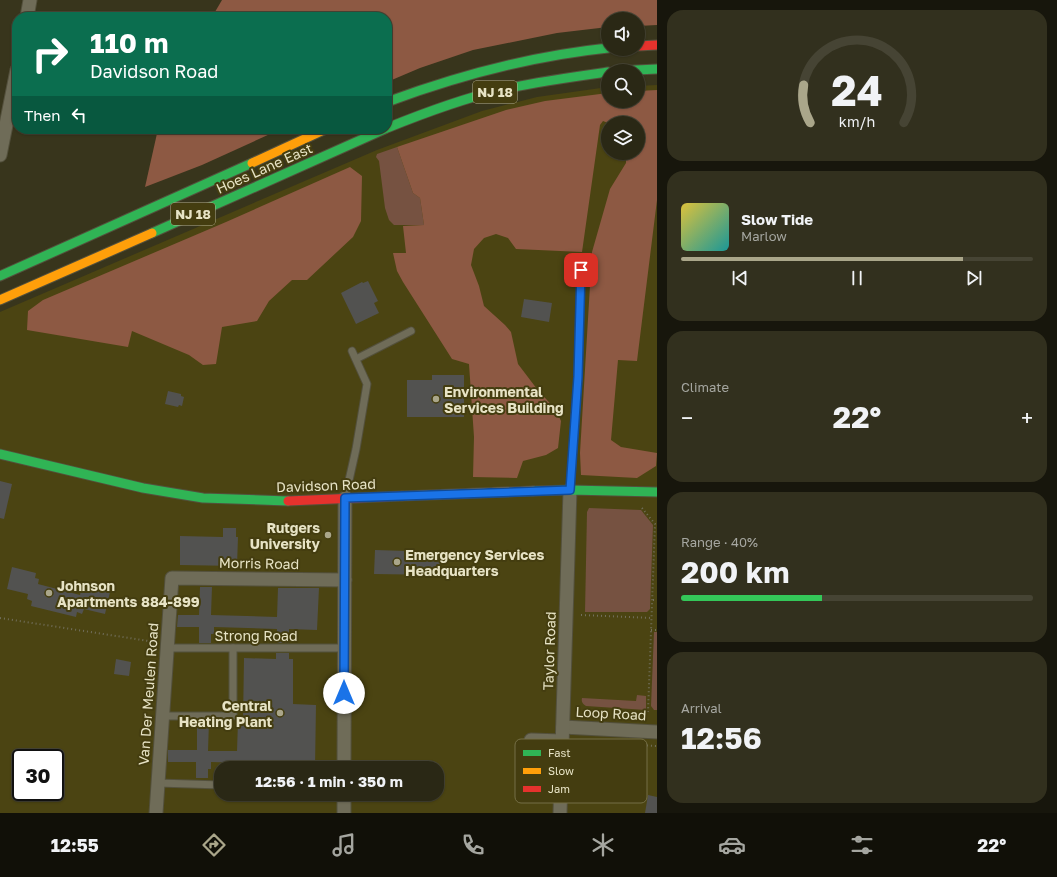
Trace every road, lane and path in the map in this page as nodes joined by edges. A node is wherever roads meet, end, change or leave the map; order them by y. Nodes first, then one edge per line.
1 (30, 0) edge
2 (28, 12) edge
3 (657, 45) edge
4 (645, 46) edge
5 (601, 49) edge
6 (657, 68) edge
7 (645, 69) edge
8 (601, 73) edge
9 (12, 95) edge
10 (392, 100) edge
11 (392, 127) edge
12 (315, 134) edge
13 (375, 134) edge
14 (0, 155) edge
15 (581, 270) dead end
16 (0, 276) edge
17 (0, 300) edge
18 (411, 330) dead end
19 (352, 351) dead end
20 (356, 358) junction
21 (0, 454) edge
22 (570, 490) junction
23 (657, 492) edge
24 (345, 498) junction
25 (642, 507) dead end
26 (656, 523) edge
27 (172, 578) joint
28 (345, 580) junction
29 (653, 600) junction
30 (657, 600) edge
31 (581, 615) dead end
32 (0, 618) edge
33 (652, 618) junction
34 (651, 630) junction
35 (657, 630) edge
36 (167, 646) junction
37 (233, 648) junction
38 (345, 648) junction
39 (648, 712) dead end
40 (162, 716) junction
41 (563, 727) junction
42 (657, 732) edge
43 (562, 739) edge
44 (647, 745) edge
45 (657, 746) edge
46 (344, 761) edge
47 (158, 783) junction
48 (214, 785) edge
49 (344, 801) edge
50 (560, 803) edge
51 (156, 813) edge
52 (344, 813) edge
53 (560, 813) edge

1 - 2 street
3 - 4 main road
5 - 10 main road, NJ 18
6 - 7 main road
8 - 11 main road, Hoes Lane East / NJ 18
9 - 14 street
12 - 16 main road, Hoes Lane East / NJ 18
13 - 17 main road, Hoes Lane East / NJ 18
15 - 22 lane
18 - 20 lane
19 - 20 lane
20 - 24 lane
21 - 24 main road, Davidson Road
22 - 23 main road, Davidson Road
22 - 24 main road, Davidson Road
22 - 41 street, Taylor Road
24 - 28 street
25 - 26 path
26 - 29 path
27 - 28 street, Morris Road
27 - 36 street, Van Der Meulen Road
28 - 38 street
29 - 30 path
29 - 33 path
31 - 33 path
32 - 36 path
33 - 34 path
34 - 35 path
34 - 39 path
36 - 37 lane, Strong Road
36 - 40 street, Van Der Meulen Road
37 - 38 lane, Strong Road
37 - 40 lane
38 - 46 street
40 - 47 street, Van Der Meulen Road
41 - 42 street, Loop Road
41 - 43 street, Taylor Road
44 - 45 path
47 - 48 lane
47 - 51 street, Van Der Meulen Road
49 - 52 street
50 - 53 street, Taylor Road

